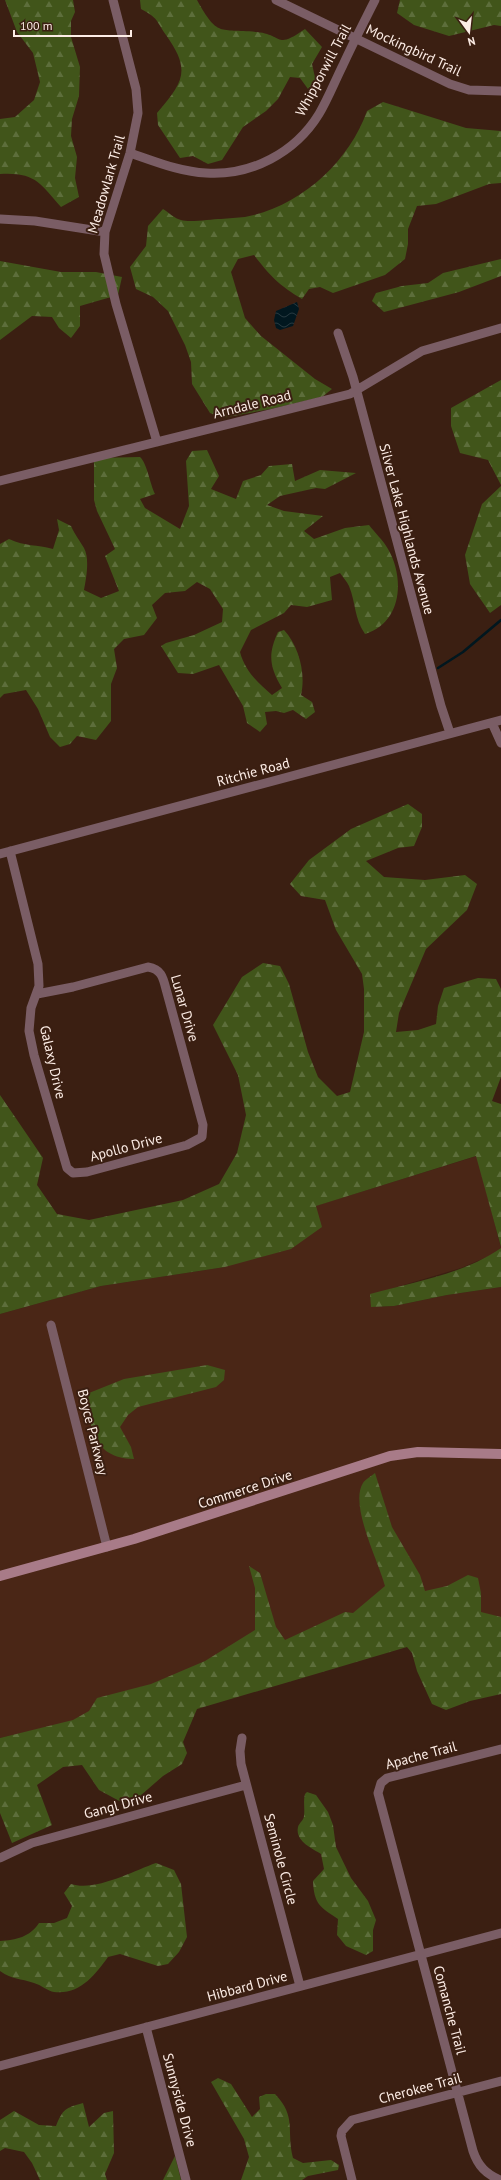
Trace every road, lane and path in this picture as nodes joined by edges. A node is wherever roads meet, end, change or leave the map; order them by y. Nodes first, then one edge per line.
1 (113, 0) edge
2 (276, 0) edge
3 (375, 0) edge
4 (356, 38) junction
5 (501, 90) edge
6 (130, 153) junction
7 (0, 219) edge
8 (105, 232) junction
9 (501, 328) edge
10 (338, 333) dead end
11 (356, 391) junction
12 (157, 442) junction
13 (0, 481) edge
14 (497, 721) edge
15 (450, 733) junction
16 (501, 742) edge
17 (10, 851) junction
18 (0, 854) edge
19 (37, 994) junction
20 (200, 1139) joint
21 (63, 1162) joint
22 (51, 1325) dead end
23 (501, 1454) edge
24 (107, 1547) junction
25 (0, 1576) edge
26 (242, 1738) dead end
27 (501, 1748) edge
28 (246, 1785) junction
29 (390, 1836) joint
30 (0, 1858) edge
31 (501, 1933) edge
32 (421, 1954) junction
33 (300, 1986) junction
34 (146, 2027) junction
35 (0, 2066) edge
36 (501, 2081) edge
37 (458, 2093) junction
38 (186, 2180) edge
39 (352, 2180) edge
40 (500, 2180) edge

1 - 6 street, Meadowlark Trail
2 - 4 street, Mockingbird Trail
3 - 4 street, Whipporwill Trail
4 - 5 street, Mockingbird Trail
4 - 6 street, Whipporwill Trail
6 - 8 street, Meadowlark Trail
7 - 8 street
8 - 12 street, Meadowlark Trail
9 - 11 street, Arndale Road
10 - 11 street, Silver Lake Highlands Avenue
11 - 12 street, Arndale Road
11 - 15 street, Silver Lake Highlands Avenue
12 - 13 street, Arndale Road
14 - 15 street, Ritchie Road
14 - 16 street, Ritchie Road
15 - 17 street, Ritchie Road
17 - 18 street, Ritchie Road
17 - 19 street, Galaxy Drive
19 - 20 street, Lunar Drive
19 - 21 street, Galaxy Drive
20 - 21 street, Apollo Drive
22 - 24 street, Boyce Parkway
23 - 24 street, Commerce Drive
24 - 25 street, Commerce Drive
26 - 28 street, Seminole Circle
27 - 29 street, Apache Trail
28 - 30 street, Gangl Drive
28 - 33 street, Seminole Circle
29 - 32 street, Comanche Trail
31 - 32 street, Hibbard Drive
32 - 33 street, Hibbard Drive
32 - 37 street, Comanche Trail
33 - 34 street, Hibbard Drive
34 - 35 street, Hibbard Drive
34 - 38 street, Sunnyside Drive
36 - 37 street, Cherokee Trail
37 - 39 street, Cherokee Trail
37 - 40 street, Comanche Trail

